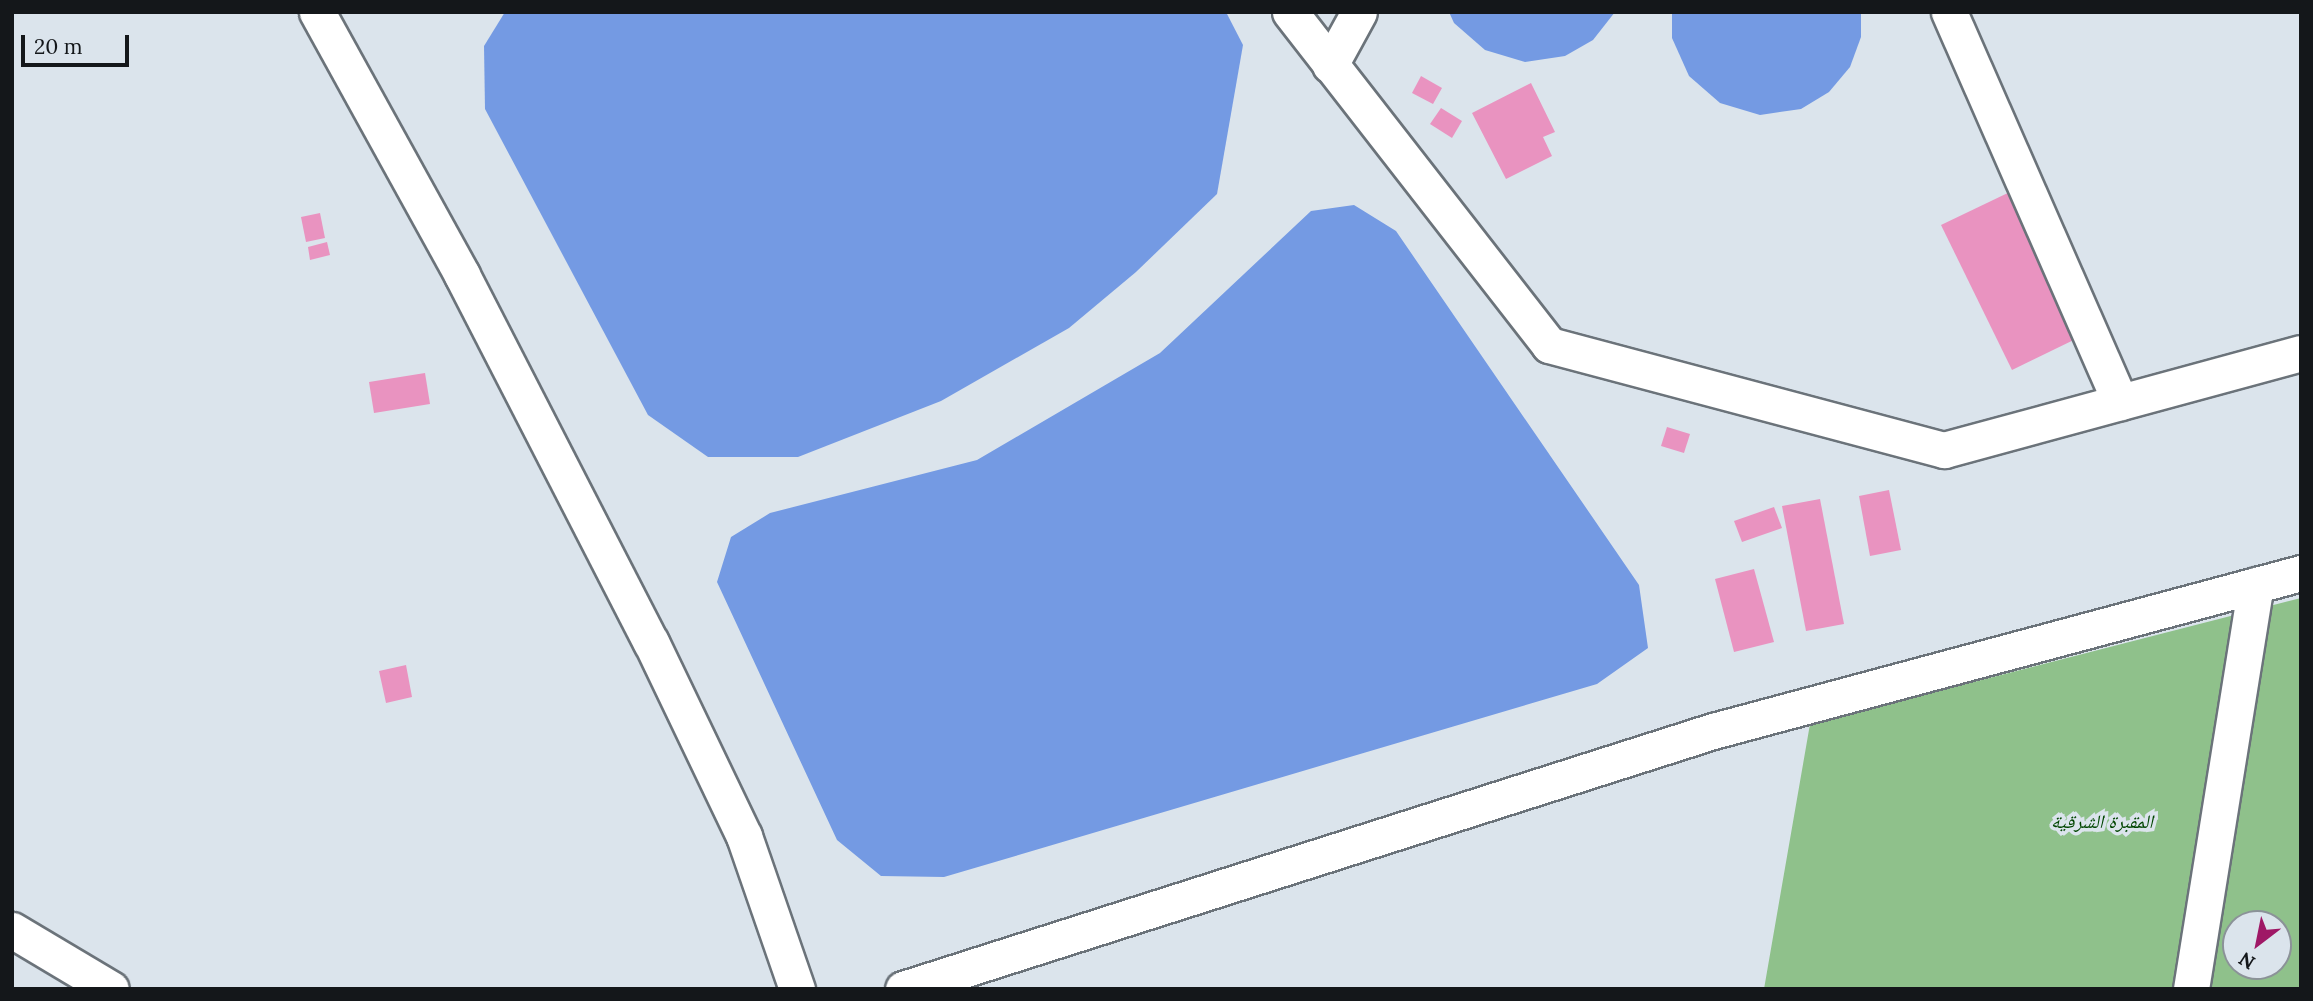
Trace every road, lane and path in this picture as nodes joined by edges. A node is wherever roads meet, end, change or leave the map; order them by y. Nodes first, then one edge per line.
1 (317, 12) edge
2 (1290, 12) edge
3 (1359, 12) edge
4 (1949, 12) edge
5 (1330, 65) junction
6 (2301, 353) edge
7 (2120, 402) junction
8 (2301, 573) edge
9 (2256, 585) junction
10 (12, 930) edge
11 (111, 989) edge
12 (797, 989) edge
13 (903, 989) edge
14 (2192, 989) edge

1 - 12 street
2 - 5 street
3 - 5 street
4 - 7 street
5 - 7 street
6 - 7 street
8 - 9 street
9 - 13 street
9 - 14 street
10 - 11 street

